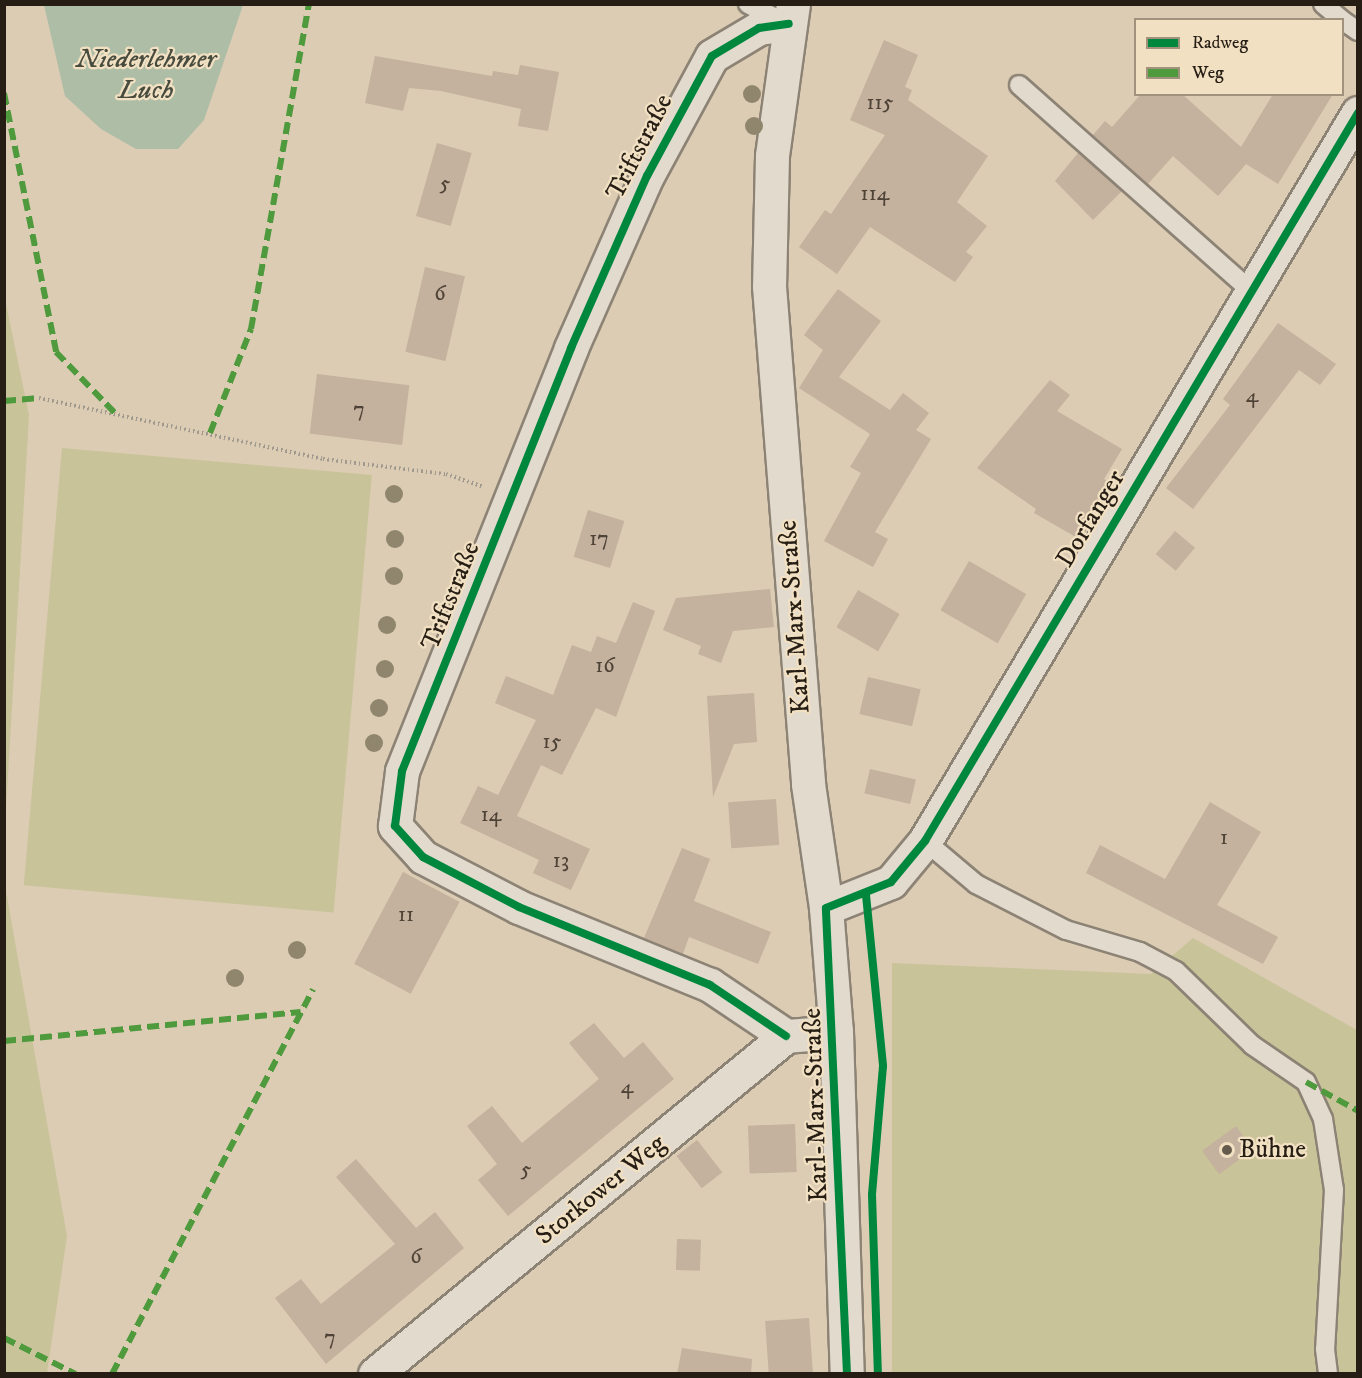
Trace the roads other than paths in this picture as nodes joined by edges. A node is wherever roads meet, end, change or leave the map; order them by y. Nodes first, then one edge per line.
1 (748, 4) edge
2 (1323, 4) edge
3 (791, 14) edge
4 (1340, 18) edge
5 (1344, 22) edge
6 (1358, 32) edge
7 (1019, 86) dead end
8 (1358, 113) edge
9 (1251, 291) junction
10 (925, 841) junction
11 (826, 908) junction
12 (836, 1032) junction
13 (786, 1036) junction
14 (375, 1374) edge
15 (848, 1374) edge
16 (1328, 1374) edge

1 - 3 lane
2 - 4 lane
3 - 11 street, Karl-Marx-Straße
3 - 13 street, Triftstraße
5 - 6 lane
7 - 9 lane
8 - 9 street, Dorfanger
9 - 10 street, Dorfanger
10 - 11 street, Dorfanger
10 - 16 lane
11 - 12 street, Karl-Marx-Straße
12 - 13 street
12 - 15 street, Karl-Marx-Straße
13 - 14 street, Storkower Weg

